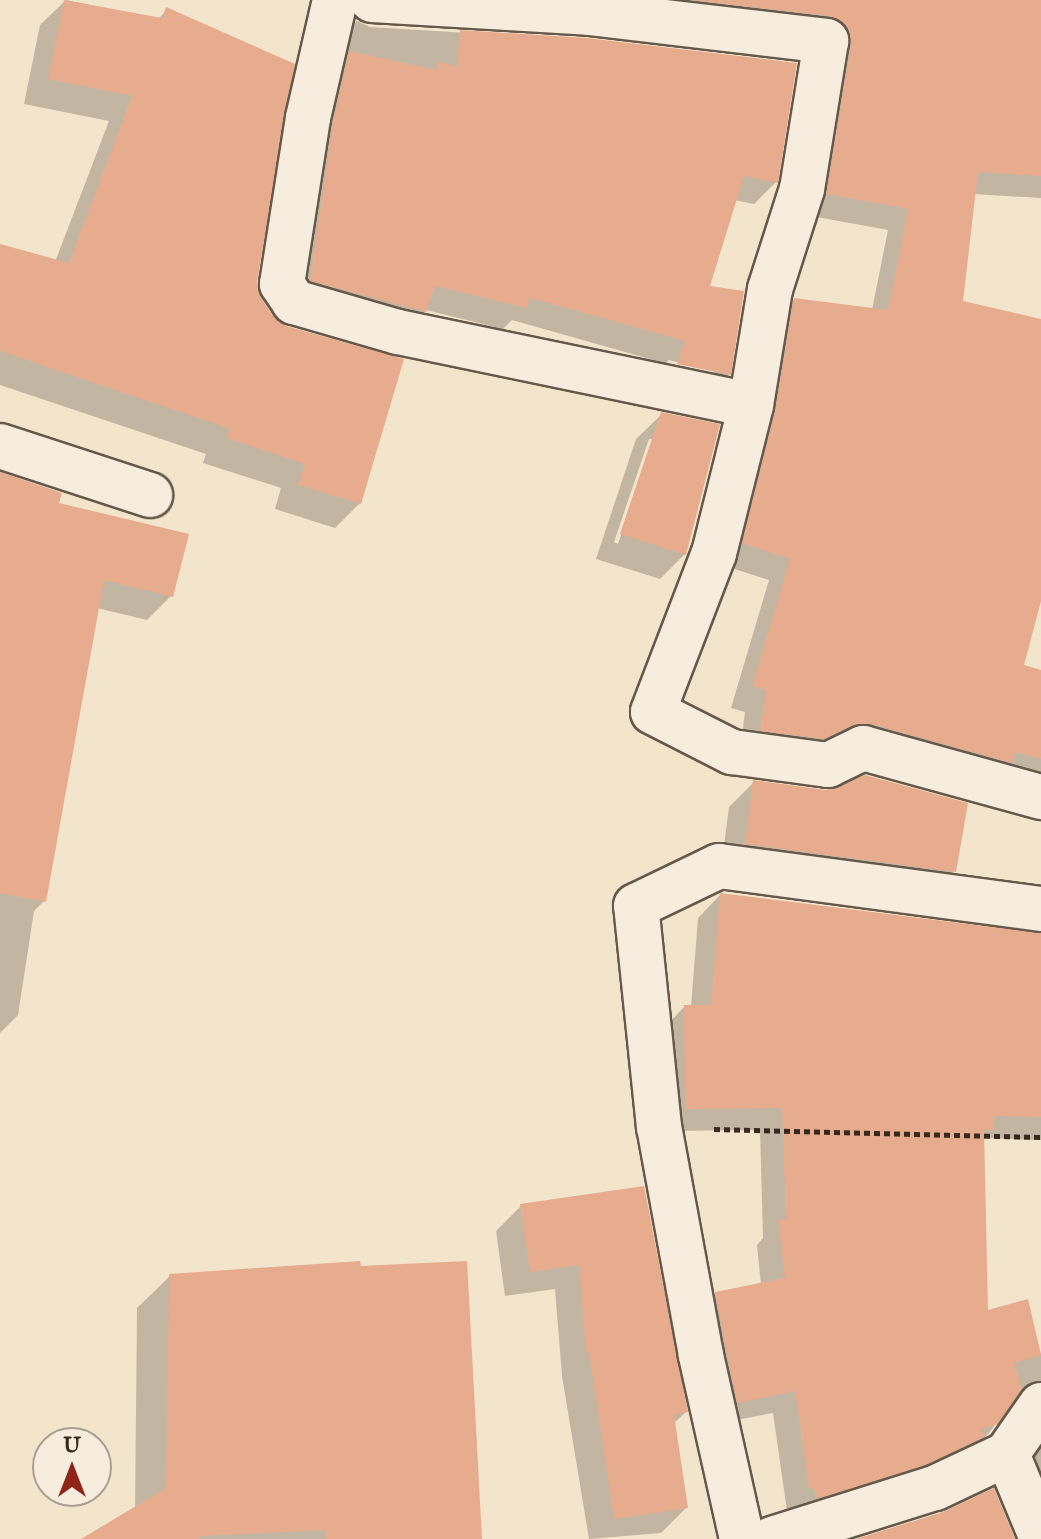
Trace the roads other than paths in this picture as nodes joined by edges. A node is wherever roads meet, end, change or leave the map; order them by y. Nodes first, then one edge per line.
1 (335, 0) edge
2 (372, 0) edge
3 (751, 405) junction
4 (0, 446) edge
5 (150, 495) dead end
6 (1041, 797) edge
7 (1041, 909) edge
8 (1041, 1405) edge
9 (1007, 1454) junction
10 (1041, 1536) edge
11 (742, 1539) edge
12 (772, 1539) edge

1 - 3 street
2 - 3 street
3 - 6 street
4 - 5 street
7 - 11 street
8 - 9 street
9 - 10 street
9 - 12 street

